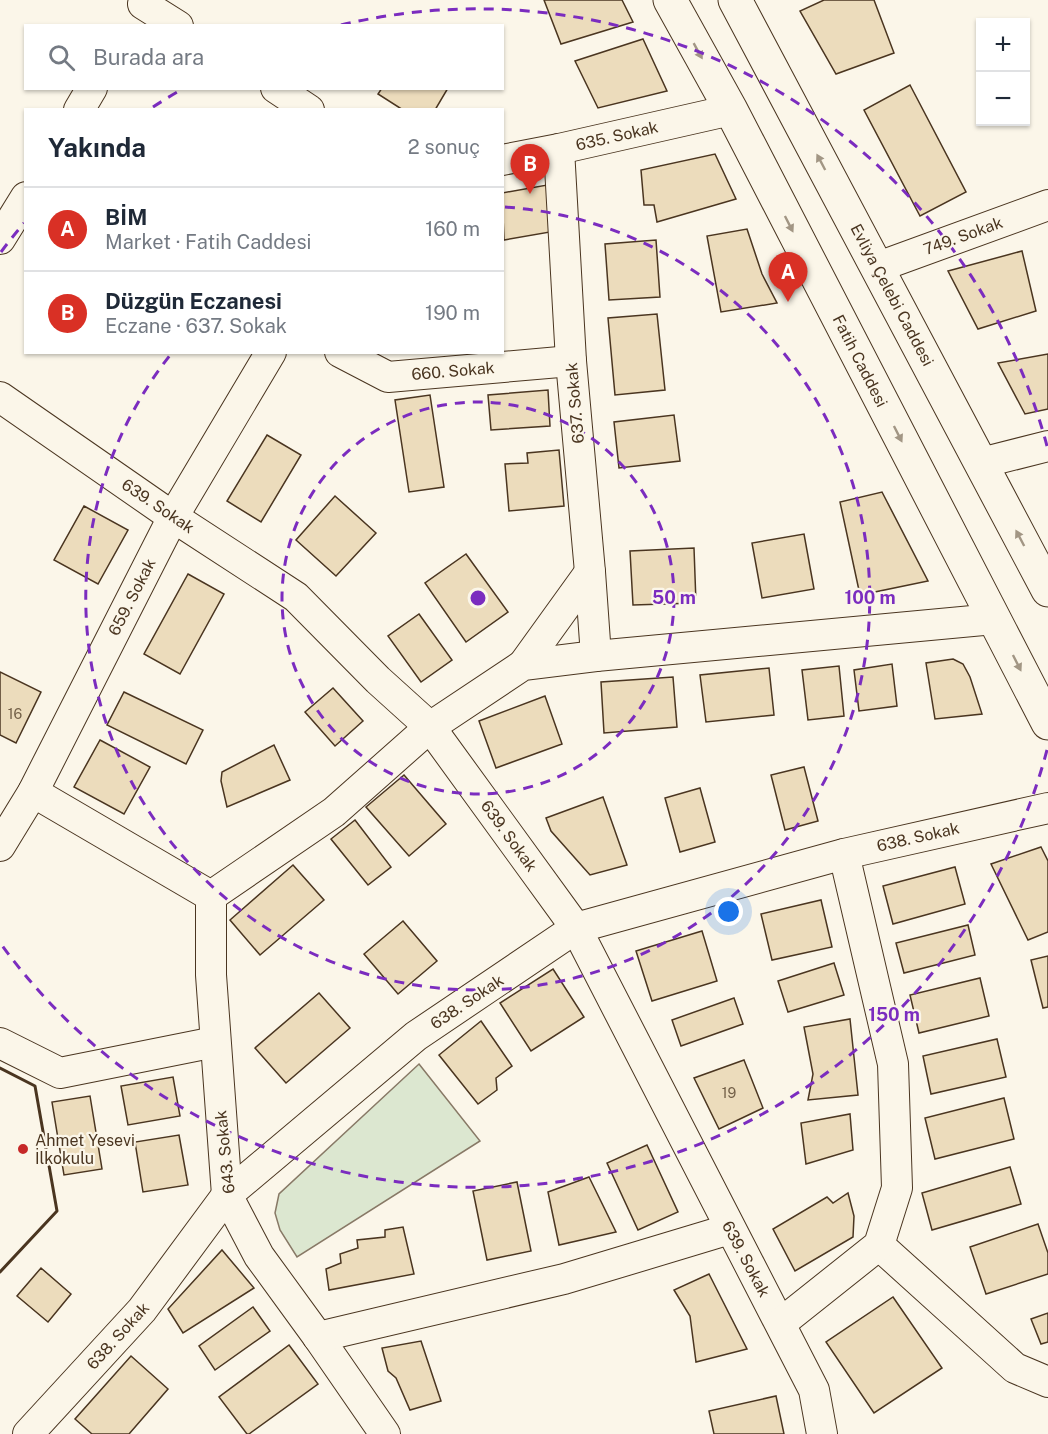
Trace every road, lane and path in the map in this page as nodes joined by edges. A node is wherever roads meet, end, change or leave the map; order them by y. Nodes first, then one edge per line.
1 (670, 0) edge
2 (735, 0) edge
3 (140, 10) edge
4 (173, 24) edge
5 (91, 90) edge
6 (279, 90) edge
7 (80, 108) edge
8 (306, 108) edge
9 (731, 110) junction
10 (559, 149) junction
11 (504, 160) edge
12 (24, 200) edge
13 (1048, 205) edge
14 (0, 239) edge
15 (878, 267) junction
16 (270, 354) edge
17 (344, 354) edge
18 (571, 361) junction
19 (0, 397) edge
20 (1048, 446) edge
21 (981, 463) junction
22 (173, 518) junction
23 (590, 572) junction
24 (1048, 590) edge
25 (994, 619) junction
26 (596, 656) junction
27 (523, 665) junction
28 (1048, 723) edge
29 (430, 727) junction
30 (33, 792) junction
31 (1048, 808) edge
32 (0, 846) edge
33 (844, 854) junction
34 (211, 896) junction
35 (576, 928) junction
36 (215, 1042) junction
37 (0, 1043) edge
38 (227, 1195) junction
39 (730, 1229) junction
40 (879, 1245) junction
41 (781, 1323) junction
42 (318, 1337) junction
43 (1048, 1382) edge
44 (28, 1434) edge
45 (385, 1434) edge
46 (822, 1434) edge

1 -> 9 main road, Fatih Caddesi
15 -> 2 main road, Evliya Çelebi Caddesi
3 - 4 street
5 - 7 street
6 - 8 street
9 - 10 street, 635. Sokak
9 -> 25 main road, Fatih Caddesi
10 - 11 street, 635. Sokak
10 - 18 street, 637. Sokak
12 - 14 street
13 - 15 street, 749. Sokak
15 - 21 main road, Evliya Çelebi Caddesi
16 - 22 street, 659. Sokak
17 - 18 street, 660. Sokak
18 - 23 street, 637. Sokak
19 - 22 street, 639. Sokak
20 - 21 street
24 -> 21 main road, Evliya Çelebi Caddesi
22 - 29 street, 639. Sokak
22 - 30 street, 659. Sokak
23 - 26 street, 637. Sokak
23 - 27 street
25 - 26 street
25 -> 28 main road, Fatih Caddesi
26 - 27 street
27 - 29 street
29 - 34 street
29 - 35 street, 639. Sokak
30 - 32 street, 659. Sokak
30 - 34 street
31 - 33 street, 638. Sokak
33 - 35 street, 638. Sokak
33 - 40 street
34 - 36 street, 643. Sokak
35 - 38 street, 638. Sokak
35 - 39 street, 639. Sokak
36 - 37 street
36 - 38 street, 643. Sokak
38 - 42 street, 643. Sokak
38 - 44 street, 638. Sokak
39 - 41 street, 639. Sokak
39 - 42 street
40 - 41 street
40 - 43 street
41 - 46 street, 639. Sokak
42 - 45 street, 643. Sokak

